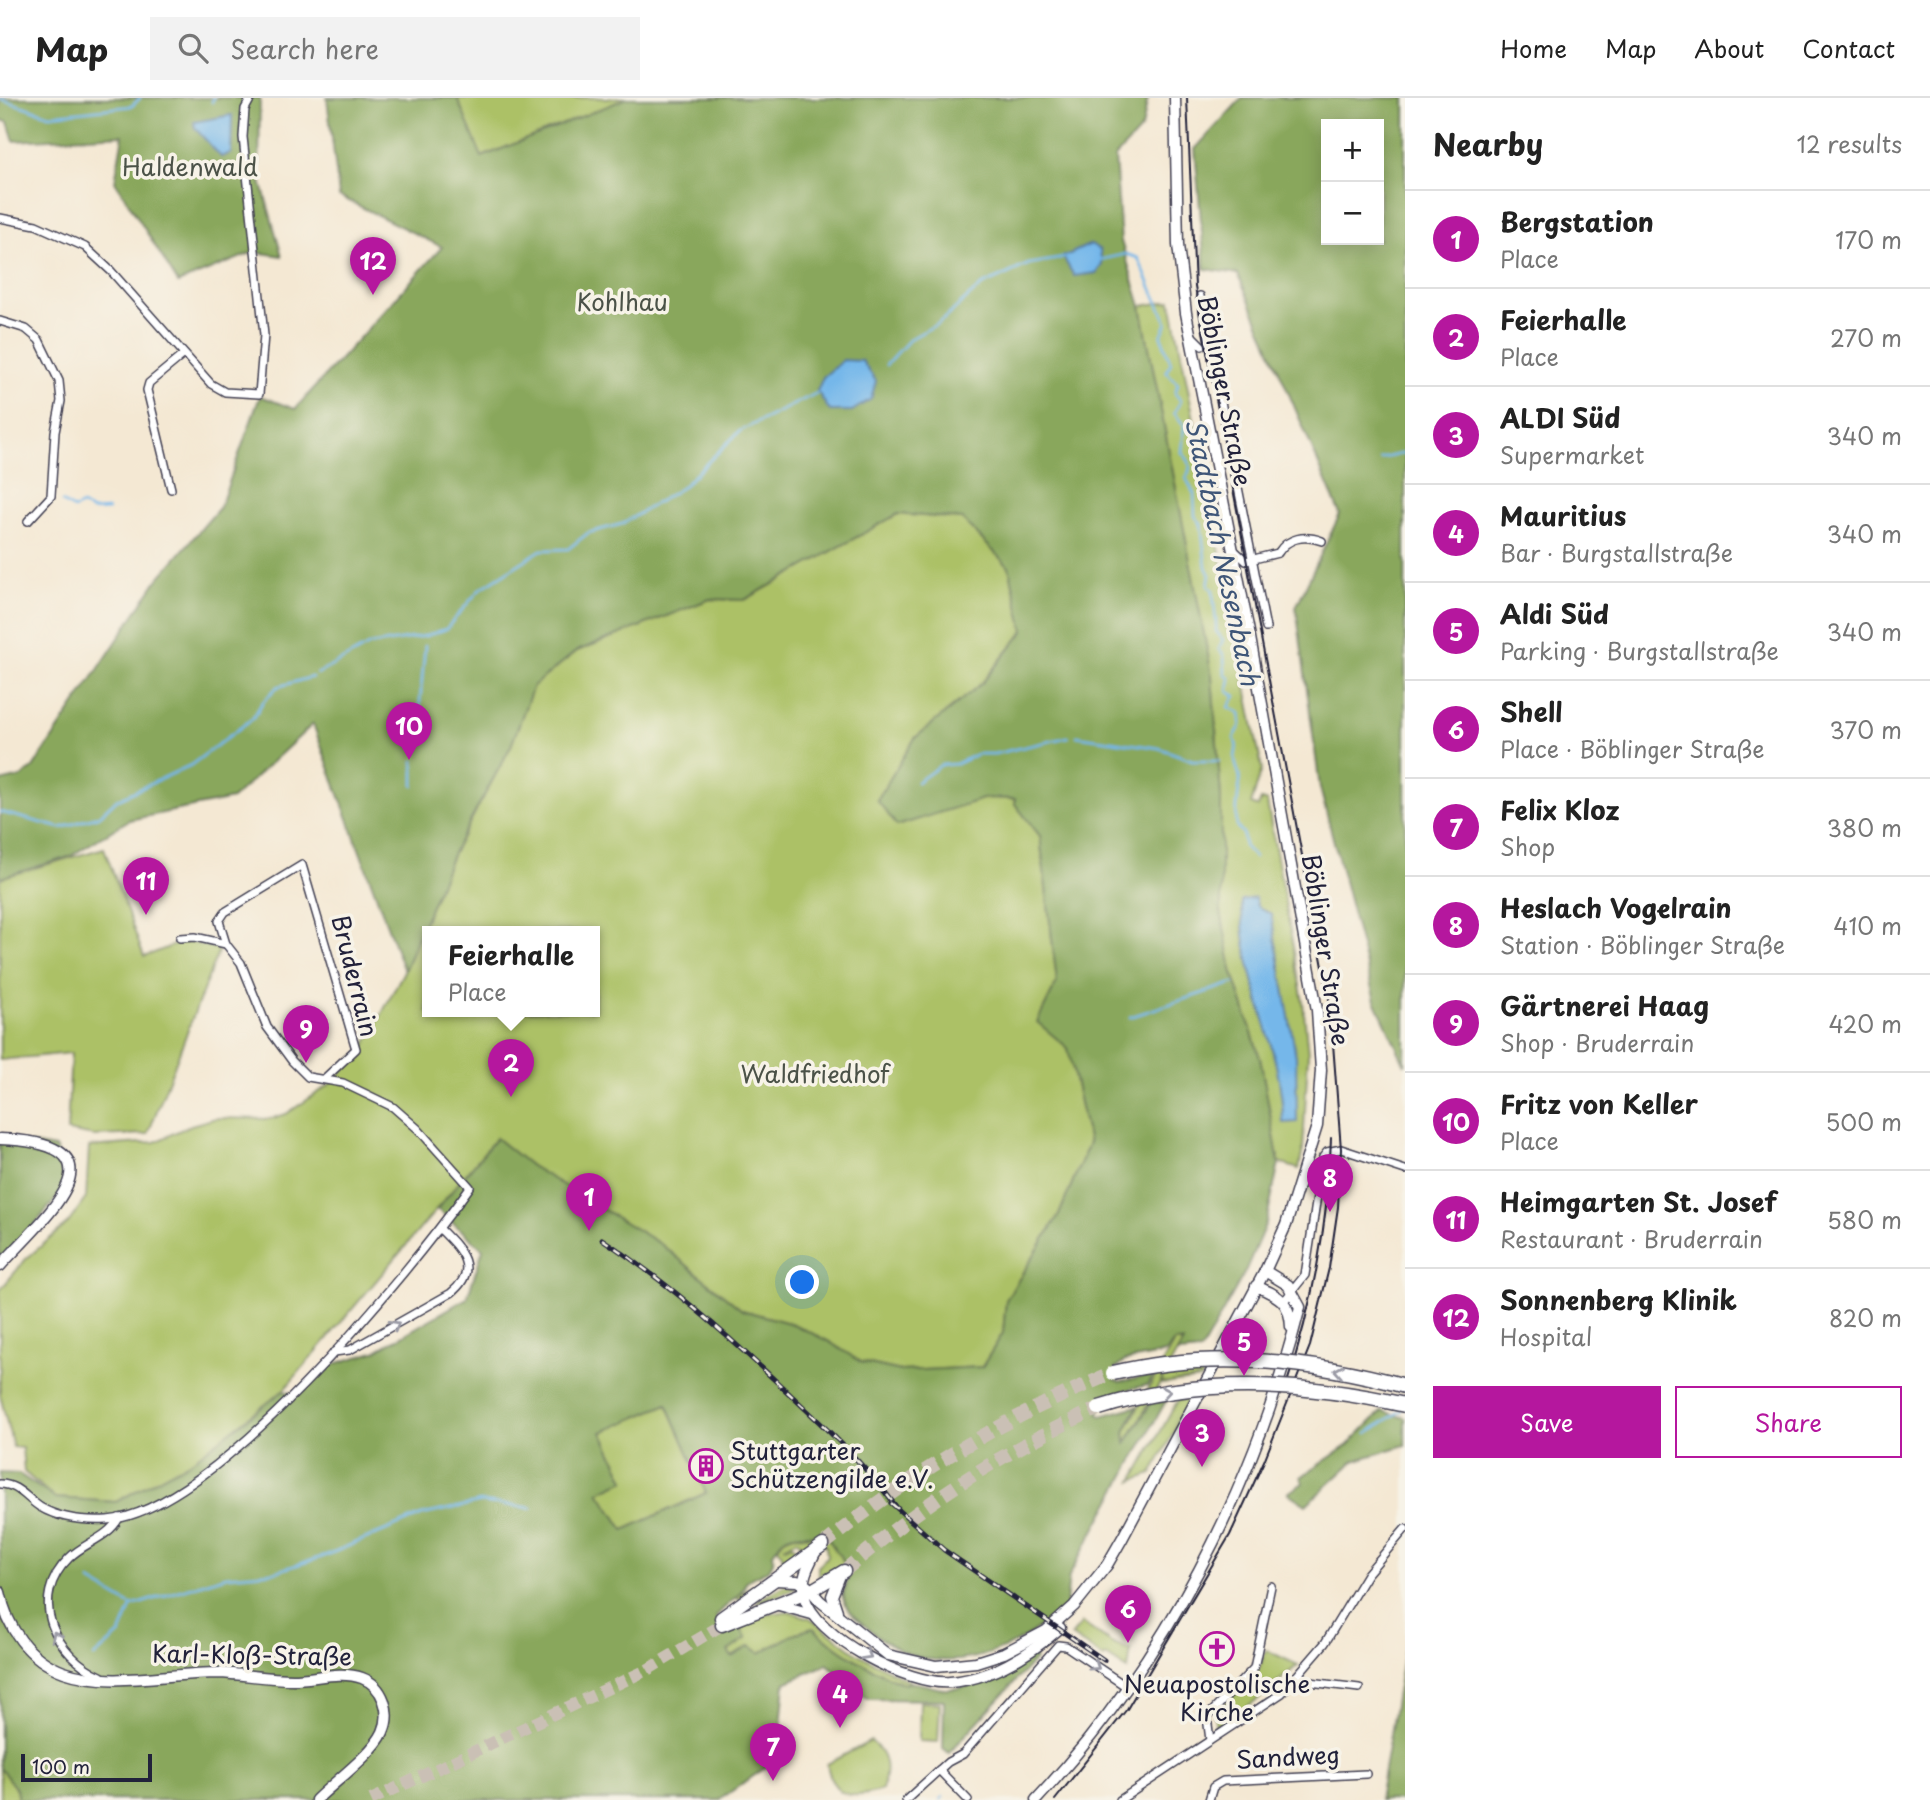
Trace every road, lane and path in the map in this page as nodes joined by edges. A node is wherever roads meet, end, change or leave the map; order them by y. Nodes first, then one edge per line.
1 (251, 98) edge
2 (1175, 98) edge
3 (0, 218) edge
4 (1178, 245) junction
5 (1200, 296) dead end
6 (0, 321) edge
7 (1190, 334) junction
8 (1206, 345) junction
9 (183, 355) junction
10 (1196, 361) junction
11 (171, 489) dead end
12 (28, 521) dead end
13 (1322, 541) dead end
14 (1233, 549) junction
15 (1250, 560) junction
16 (1266, 628) dead end
17 (180, 938) dead end
18 (226, 944) junction
19 (324, 1079) junction
20 (0, 1139) edge
21 (1306, 1160) junction
22 (1405, 1170) edge
23 (440, 1229) junction
24 (0, 1266) edge
25 (1265, 1271) junction
26 (1256, 1286) junction
27 (1293, 1291) junction
28 (1285, 1300) junction
29 (1292, 1337) junction
30 (333, 1352) junction
31 (1114, 1373) tunnel mouth
32 (1405, 1386) edge
33 (1405, 1405) edge
34 (1099, 1408) tunnel mouth
35 (0, 1484) edge
36 (119, 1518) junction
37 (1405, 1528) edge
38 (820, 1547) joint
39 (1107, 1565) junction
40 (843, 1572) joint
41 (775, 1580) junction
42 (1271, 1586) dead end
43 (806, 1589) junction
44 (0, 1592) edge
45 (773, 1604) junction
46 (837, 1611) junction
47 (813, 1614) junction
48 (1300, 1675) junction
49 (107, 1678) junction
50 (1127, 1687) junction
51 (1359, 1688) dead end
52 (1210, 1740) junction
53 (939, 1770) junction
54 (1366, 1774) dead end
55 (1134, 1796) edge
56 (316, 1800) edge
57 (906, 1800) edge
58 (968, 1800) edge
59 (1036, 1800) edge
60 (1121, 1800) edge
61 (1209, 1800) edge

1 - 9 street
2 - 4 main road, Böblinger Straße
3 - 9 street
4 - 7 main road, Böblinger Straße
4 - 21 main road, Böblinger Straße
5 - 8 street, Böblinger Straße
6 - 12 street
7 - 8 street
7 - 10 main road, Böblinger Straße
8 - 10 street
8 - 15 street, Böblinger Straße
9 - 11 street
10 - 14 main road, Böblinger Straße
13 - 15 street
14 - 15 street
14 - 21 main road, Böblinger Straße
15 - 16 street, Böblinger Straße
17 - 18 street
18 - 19 street
18 - 19 street, Bruderrain
19 - 23 street
20 - 24 main road
21 - 25 main road
22 - 27 street
23 - 30 street
30 -> 23 street
25 - 26 main road
25 - 27 main road
26 - 28 main road
26 - 39 main road
27 - 28 street
27 - 29 main road
28 - 29 main road
29 - 50 main road
30 - 36 street
32 -> 31 highway, bridge
34 -> 33 highway, bridge
35 - 36 street
49 -> 36 street
37 - 48 street
38 - 41 main road
38 - 43 main road
39 - 46 main road
47 -> 39 main road
40 - 43 main road
40 - 46 main road
41 - 43 main road
41 - 45 main road
42 - 52 street
43 - 45 main road
43 - 46 main road
43 - 47 main road
44 - 49 main road, Karl-Kloß-Straße
45 - 47 main road
48 - 51 street
48 - 52 street
49 - 56 main road, Karl-Kloß-Straße
53 -> 50 street
50 - 59 main road
52 - 55 street
53 - 57 street
53 - 58 street
54 - 61 street, Sandweg
55 - 60 street

